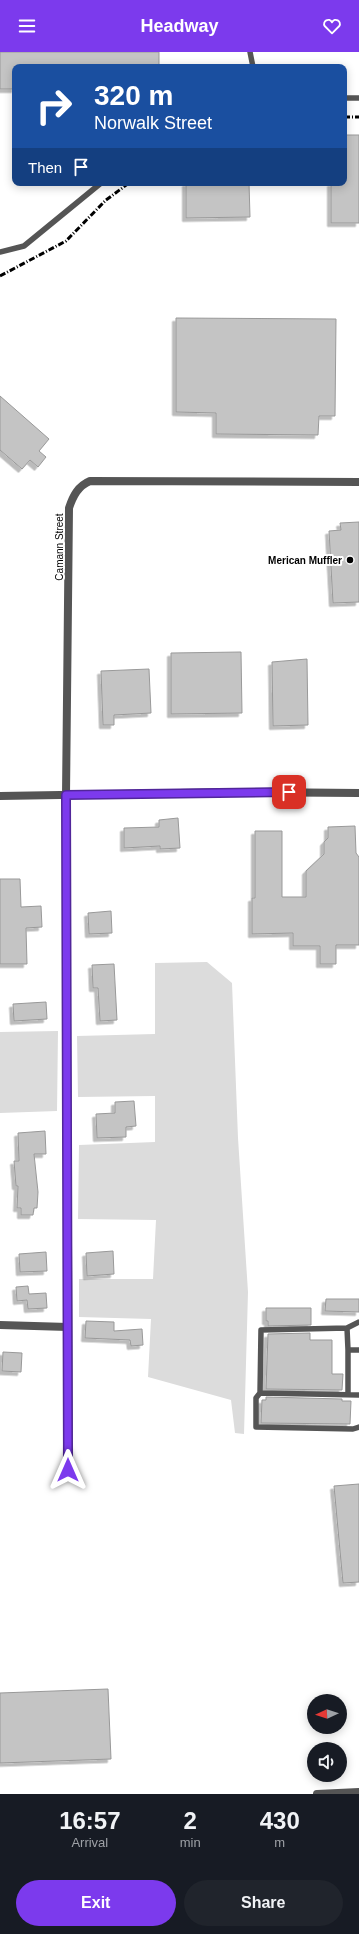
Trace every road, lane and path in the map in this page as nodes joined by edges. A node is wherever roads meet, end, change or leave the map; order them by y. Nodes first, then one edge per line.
1 (250, 52) edge
2 (252, 64) edge
3 (347, 98) edge
4 (359, 98) edge
5 (97, 186) edge
6 (0, 252) edge
7 (359, 482) edge
8 (359, 793) edge
9 (66, 795) junction
10 (0, 796) edge
11 (359, 1322) edge
12 (0, 1326) edge
13 (68, 1327) junction
14 (347, 1328) junction
15 (348, 1350) junction
16 (359, 1350) edge
17 (260, 1393) junction
18 (348, 1395) junction
19 (359, 1396) edge
20 (359, 1427) edge
21 (68, 1470) dead end
22 (359, 1792) edge
23 (317, 1794) edge

1 - 2 lane
3 - 4 lane
5 - 6 lane
7 - 9 street, Camann Street
8 - 9 street
9 - 10 street
9 - 13 street, Camann Street
11 - 14 lane
12 - 13 street
13 - 21 street, Camann Street
14 - 15 lane
14 - 17 lane
15 - 16 lane
15 - 18 lane
17 - 18 lane
17 - 20 lane
18 - 19 lane
22 - 23 street

